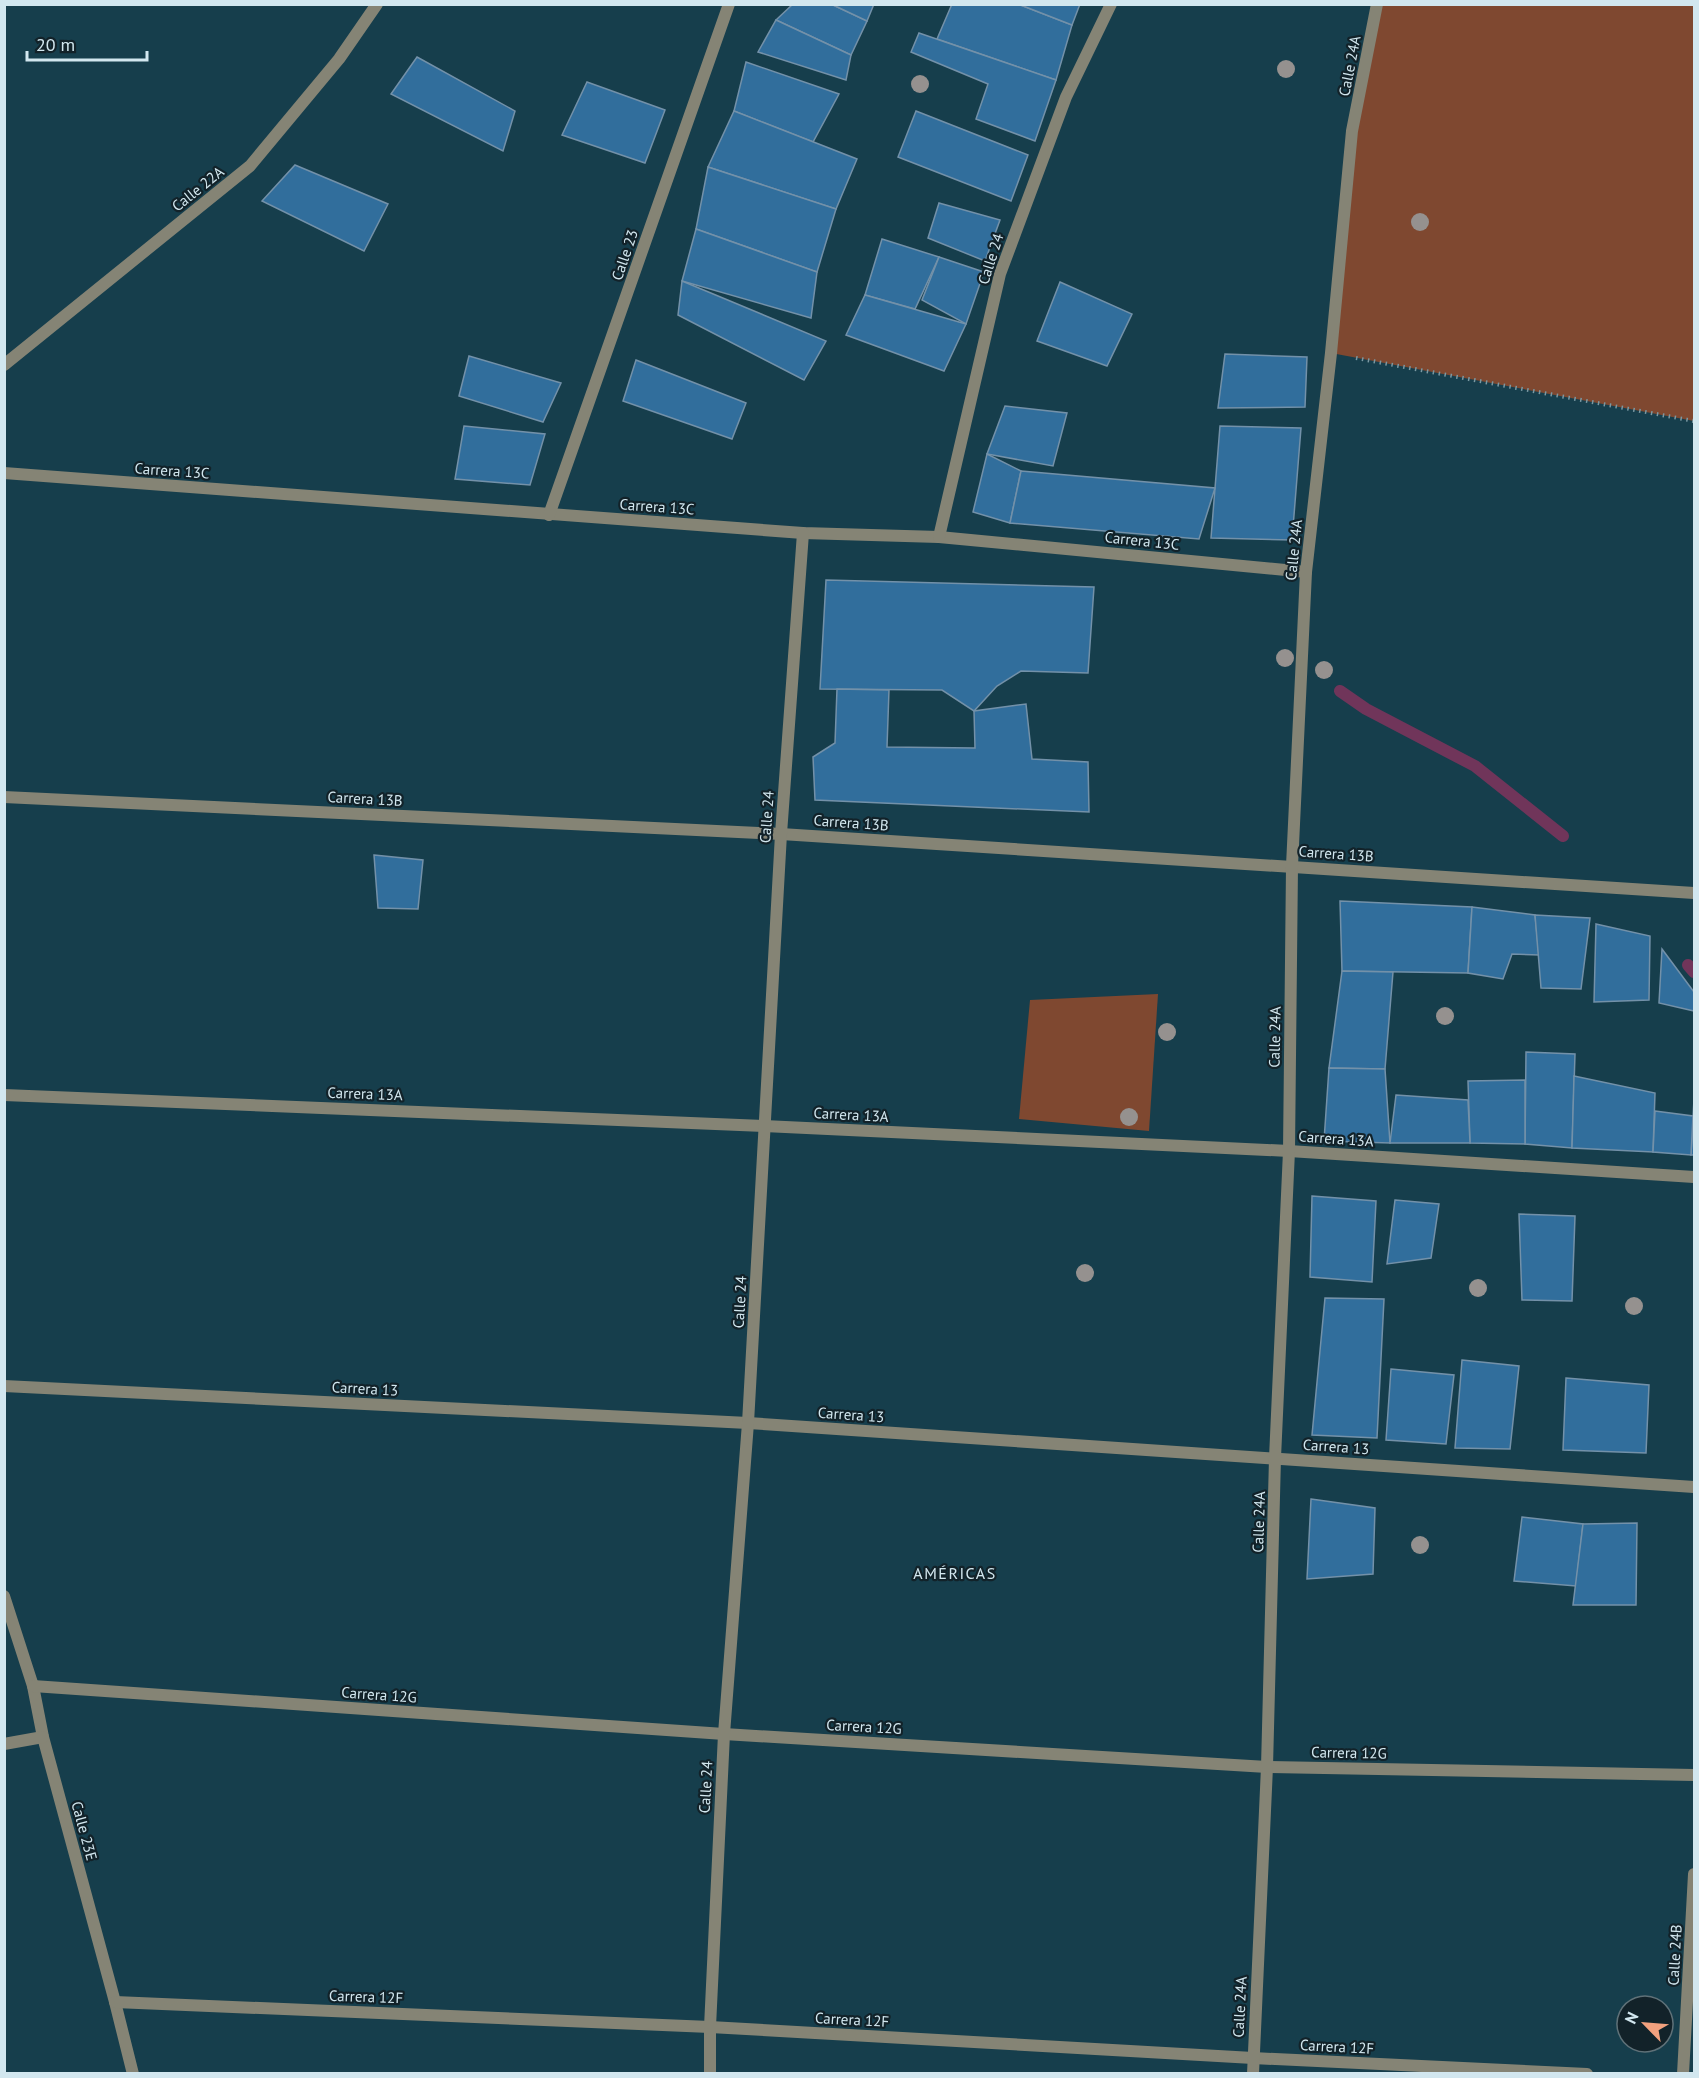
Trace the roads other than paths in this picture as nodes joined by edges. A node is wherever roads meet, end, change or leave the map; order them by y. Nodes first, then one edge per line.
1 (377, 4) edge
2 (729, 4) edge
3 (1111, 4) edge
4 (1377, 4) edge
5 (4, 365) edge
6 (4, 473) edge
7 (549, 515) junction
8 (802, 533) junction
9 (939, 537) junction
10 (1306, 572) junction
11 (4, 797) edge
12 (781, 834) junction
13 (1292, 866) junction
14 (1695, 892) edge
15 (4, 1095) edge
16 (764, 1126) junction
17 (1289, 1150) junction
18 (1695, 1177) edge
19 (4, 1386) edge
20 (748, 1423) junction
21 (1275, 1458) junction
22 (1695, 1487) edge
23 (4, 1596) edge
24 (33, 1686) junction
25 (724, 1734) junction
26 (43, 1737) junction
27 (4, 1744) edge
28 (1267, 1767) junction
29 (1695, 1776) edge
30 (1695, 1874) edge
31 (115, 2002) junction
32 (710, 2027) junction
33 (1253, 2058) junction
34 (133, 2073) edge
35 (710, 2073) edge
36 (1253, 2073) edge
37 (1587, 2073) edge
38 (1683, 2073) edge

1 - 5 street, Calle 22A
2 - 7 street, Calle 23
3 - 9 street, Calle 24
4 - 10 street, Calle 24A
6 - 7 street, Carrera 13C
7 - 8 street, Carrera 13C
8 - 9 street, Carrera 13C
8 - 12 street, Calle 24
9 - 10 street, Carrera 13C
10 - 13 street, Calle 24A
11 - 12 street, Carrera 13B
12 - 13 street, Carrera 13B
12 - 16 street, Calle 24
13 - 14 street, Carrera 13B
13 - 17 street, Calle 24A
15 - 16 street, Carrera 13A
16 - 17 street, Carrera 13A
16 - 20 street, Calle 24
17 - 18 street, Carrera 13A
17 - 21 street, Calle 24A
19 - 20 street, Carrera 13
20 - 21 street, Carrera 13
20 - 25 street, Calle 24
21 - 22 street, Carrera 13
21 - 28 street, Calle 24A
23 - 24 street, Calle 23E
24 - 25 street, Carrera 12G
24 - 26 street, Calle 23E
25 - 28 street, Carrera 12G
25 - 32 street, Calle 24
26 - 27 street
26 - 31 street, Calle 23E
28 - 29 street, Carrera 12G
28 - 33 street, Calle 24A
30 - 38 street, Calle 24B
31 - 32 street, Carrera 12F
31 - 34 street, Calle 23E
32 - 33 street, Carrera 12F
32 - 35 street, Calle 24
33 - 36 street, Calle 24A
33 - 37 street, Carrera 12F

